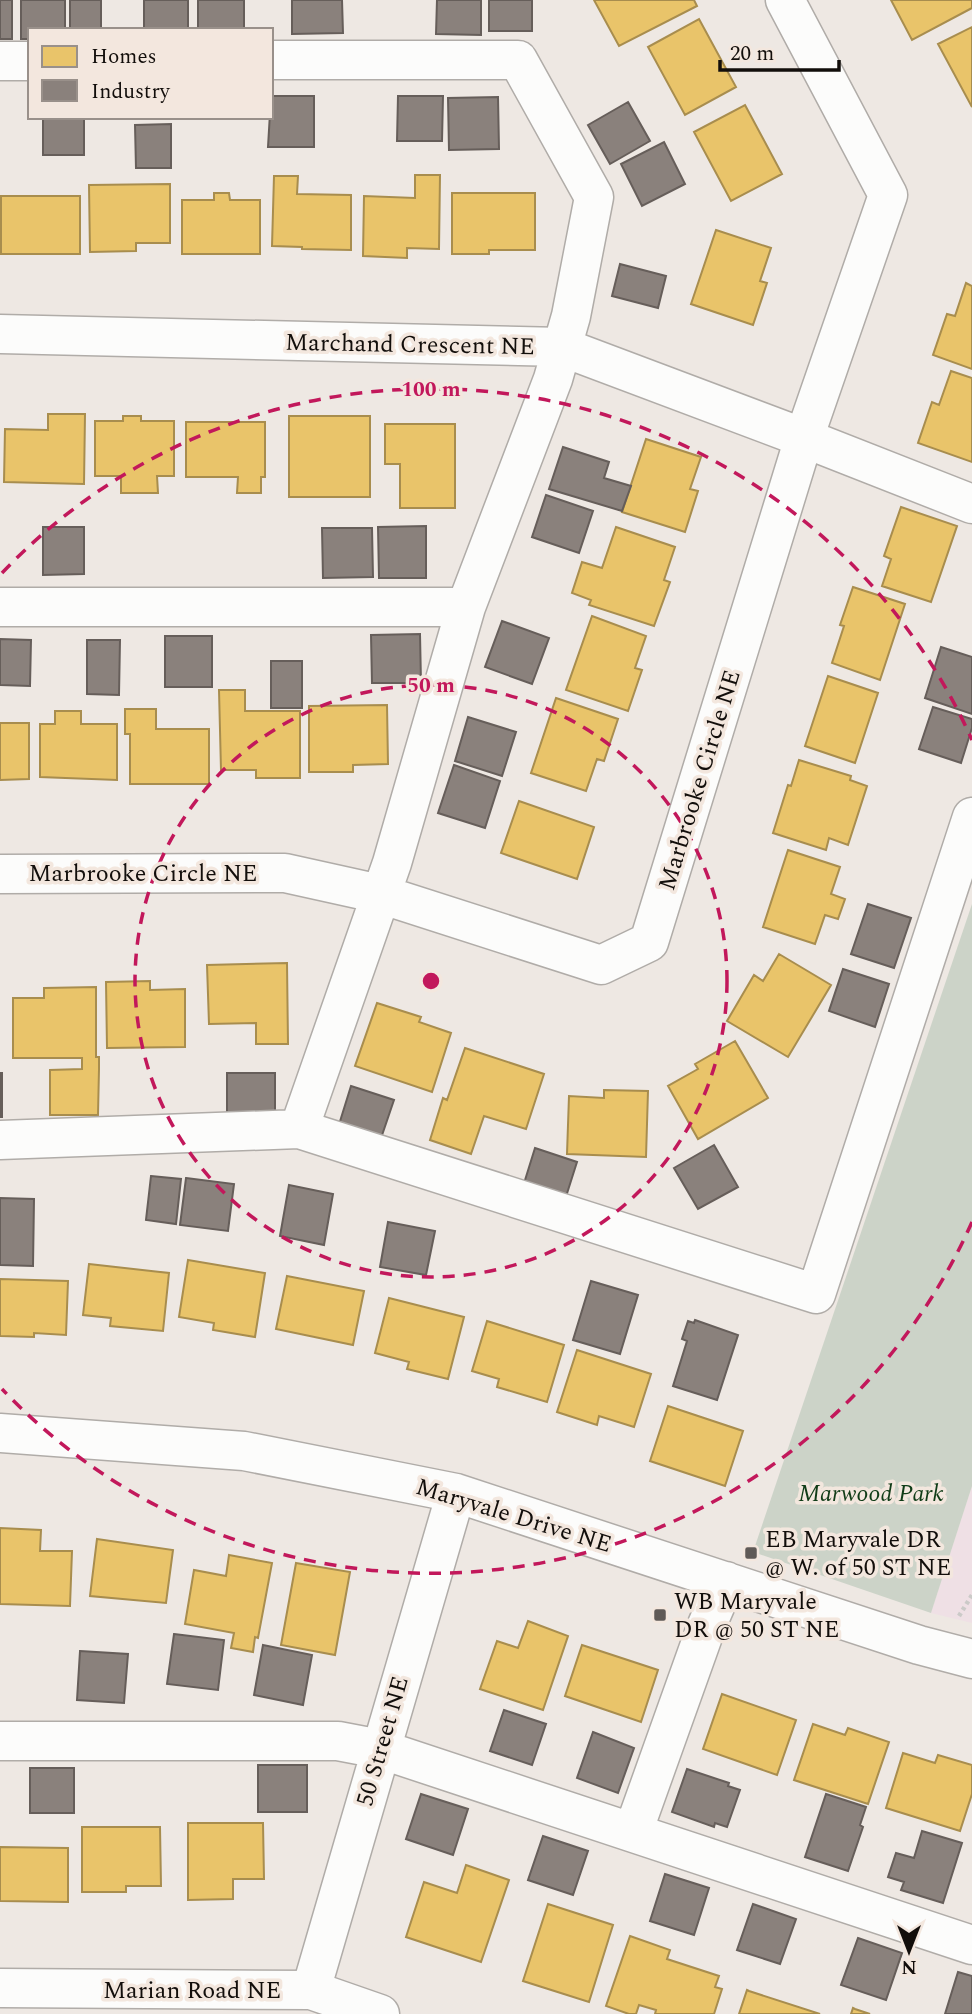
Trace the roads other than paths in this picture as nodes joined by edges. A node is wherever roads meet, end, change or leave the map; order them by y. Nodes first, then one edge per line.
1 (785, 0) edge
2 (273, 60) edge
3 (0, 61) edge
4 (28, 61) edge
5 (0, 334) edge
6 (562, 347) junction
7 (804, 438) junction
8 (972, 504) edge
9 (0, 607) edge
10 (466, 607) junction
11 (972, 817) edge
12 (0, 874) edge
13 (380, 894) junction
14 (299, 1129) junction
15 (0, 1140) edge
16 (0, 1433) edge
17 (456, 1493) junction
18 (726, 1581) junction
19 (972, 1659) edge
20 (0, 1741) edge
21 (380, 1749) junction
22 (633, 1832) junction
23 (972, 1945) edge
24 (0, 1988) edge
25 (311, 1990) junction
26 (380, 2014) edge

1 - 7 street, Marbrooke Circle NE
2 - 6 street
3 - 4 street
5 - 6 street, Marchand Crescent NE
6 - 7 street, Marchand Crescent NE
6 - 10 street
7 - 8 street, Marchand Crescent NE
7 - 13 street, Marbrooke Circle NE
9 - 10 street
10 - 13 street
11 - 14 street
12 - 13 street, Marbrooke Circle NE
13 - 14 street
14 - 15 street
16 - 17 street, Maryvale Drive NE
17 - 18 street, Maryvale Drive NE
17 - 21 street, 50 Street NE
18 - 19 street, Maryvale Drive NE
18 - 22 street
20 - 21 street
21 - 22 street
21 - 25 street, 50 Street NE
22 - 23 street
24 - 25 street, Marian Road NE
25 - 26 street, Marian Road NE

